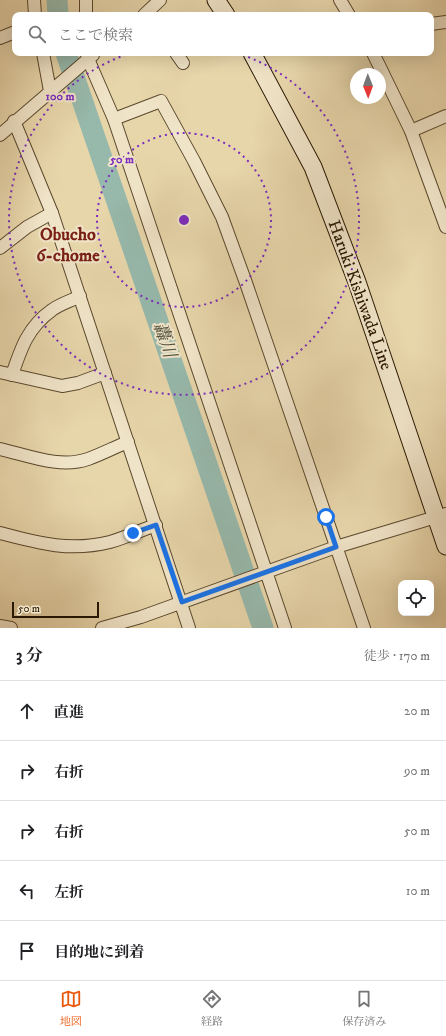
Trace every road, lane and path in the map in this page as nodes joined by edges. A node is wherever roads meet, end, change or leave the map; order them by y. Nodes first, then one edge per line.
1 (34, 0) edge
2 (86, 0) edge
3 (160, 0) edge
4 (216, 0) edge
5 (340, 0) edge
6 (35, 12) edge
7 (86, 12) edge
8 (148, 12) edge
9 (224, 12) edge
10 (348, 12) edge
11 (446, 22) edge
12 (434, 24) edge
13 (12, 33) edge
14 (0, 38) edge
15 (44, 56) edge
16 (254, 56) edge
17 (374, 56) edge
18 (89, 57) edge
19 (50, 91) junction
20 (446, 116) edge
21 (114, 119) junction
22 (14, 121) junction
23 (411, 131) junction
24 (0, 135) edge
25 (444, 212) edge
26 (52, 213) junction
27 (446, 226) edge
28 (0, 248) edge
29 (80, 296) junction
30 (0, 372) edge
31 (105, 373) junction
32 (12, 375) junction
33 (128, 442) junction
34 (0, 449) edge
35 (441, 516) edge
36 (156, 525) junction
37 (0, 533) edge
38 (446, 546) edge
39 (336, 547) junction
40 (264, 573) junction
41 (182, 602) junction
42 (0, 626) edge
43 (11, 628) edge
44 (102, 628) edge
45 (189, 628) edge
46 (285, 628) edge
47 (364, 628) edge

1 - 6 street
2 - 7 street
3 - 8 street
4 - 9 main road
5 - 10 street
11 - 12 street
13 - 14 street
15 - 19 street
16 - 35 main road, Haruki Kishiwada Line
17 - 23 street
18 - 19 street
18 - 21 street
19 - 22 street
20 - 23 street
21 - 39 street
21 - 40 street
22 - 24 street
22 - 26 street
23 - 25 street
25 - 27 street
26 - 28 street
26 - 29 street
29 - 31 street
29 - 32 street
30 - 32 street
31 - 32 street
31 - 33 street
33 - 34 street
33 - 36 street
35 - 38 main road, Haruki Kishiwada Line
35 - 39 street
36 - 37 street
36 - 41 street
39 - 40 street
39 - 47 street
40 - 41 street
40 - 46 street
41 - 44 street
41 - 45 street
42 - 43 street

